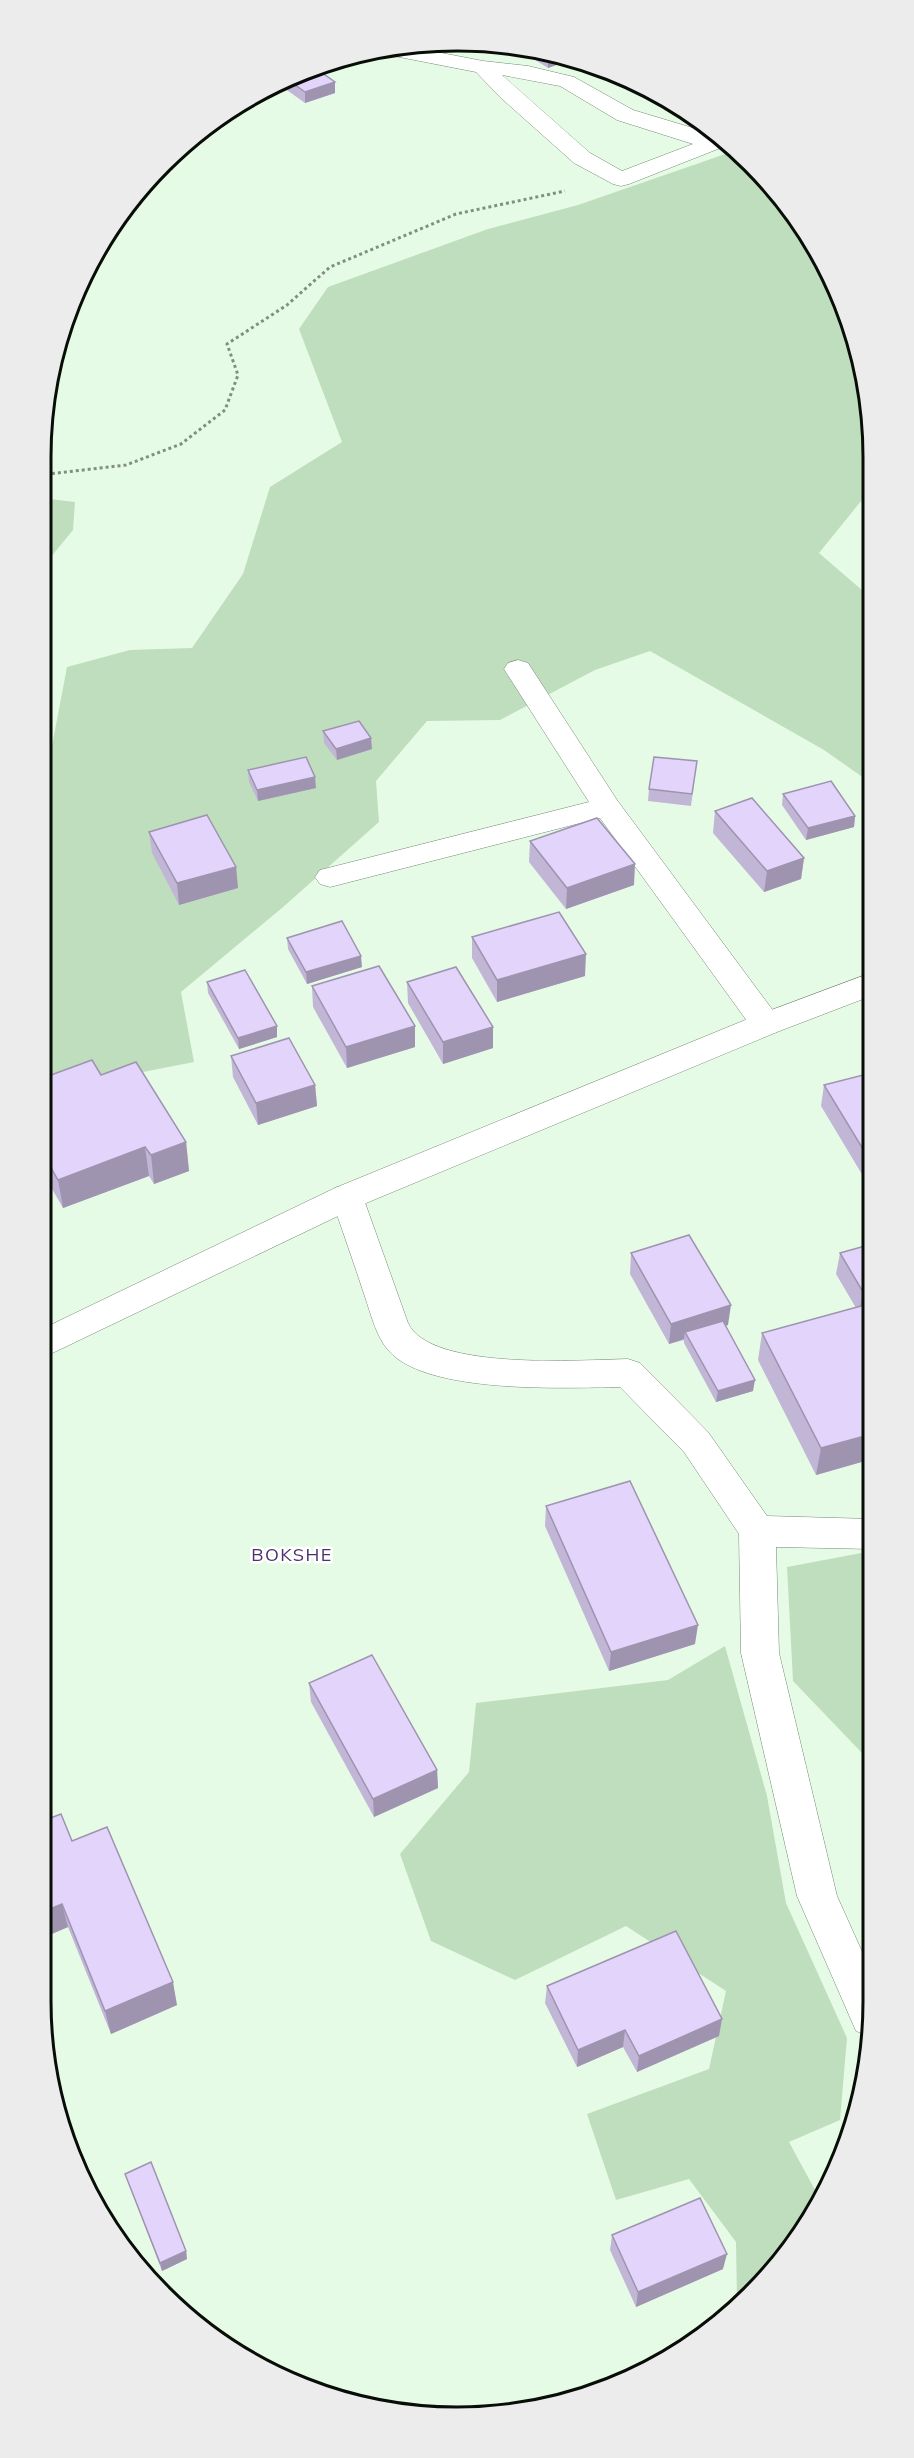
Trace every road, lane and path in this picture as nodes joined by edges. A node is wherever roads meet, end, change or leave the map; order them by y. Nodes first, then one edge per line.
1 (412, 53) edge
2 (483, 67) junction
3 (710, 140) edge
4 (714, 143) edge
5 (621, 179) junction
6 (51, 473) edge
7 (518, 669) dead end
8 (608, 807) junction
9 (330, 878) dead end
10 (863, 987) edge
11 (766, 1024) junction
12 (347, 1197) junction
13 (51, 1341) edge
14 (757, 1531) junction
15 (863, 1534) edge
16 (863, 1999) edge

1 - 2 street
2 - 3 street
2 - 5 street
4 - 5 street
5 - 6 path
7 - 8 street
8 - 9 street
8 - 11 street
10 - 11 street
11 - 12 street
12 - 13 street
12 - 14 street
14 - 15 street
14 - 16 street

